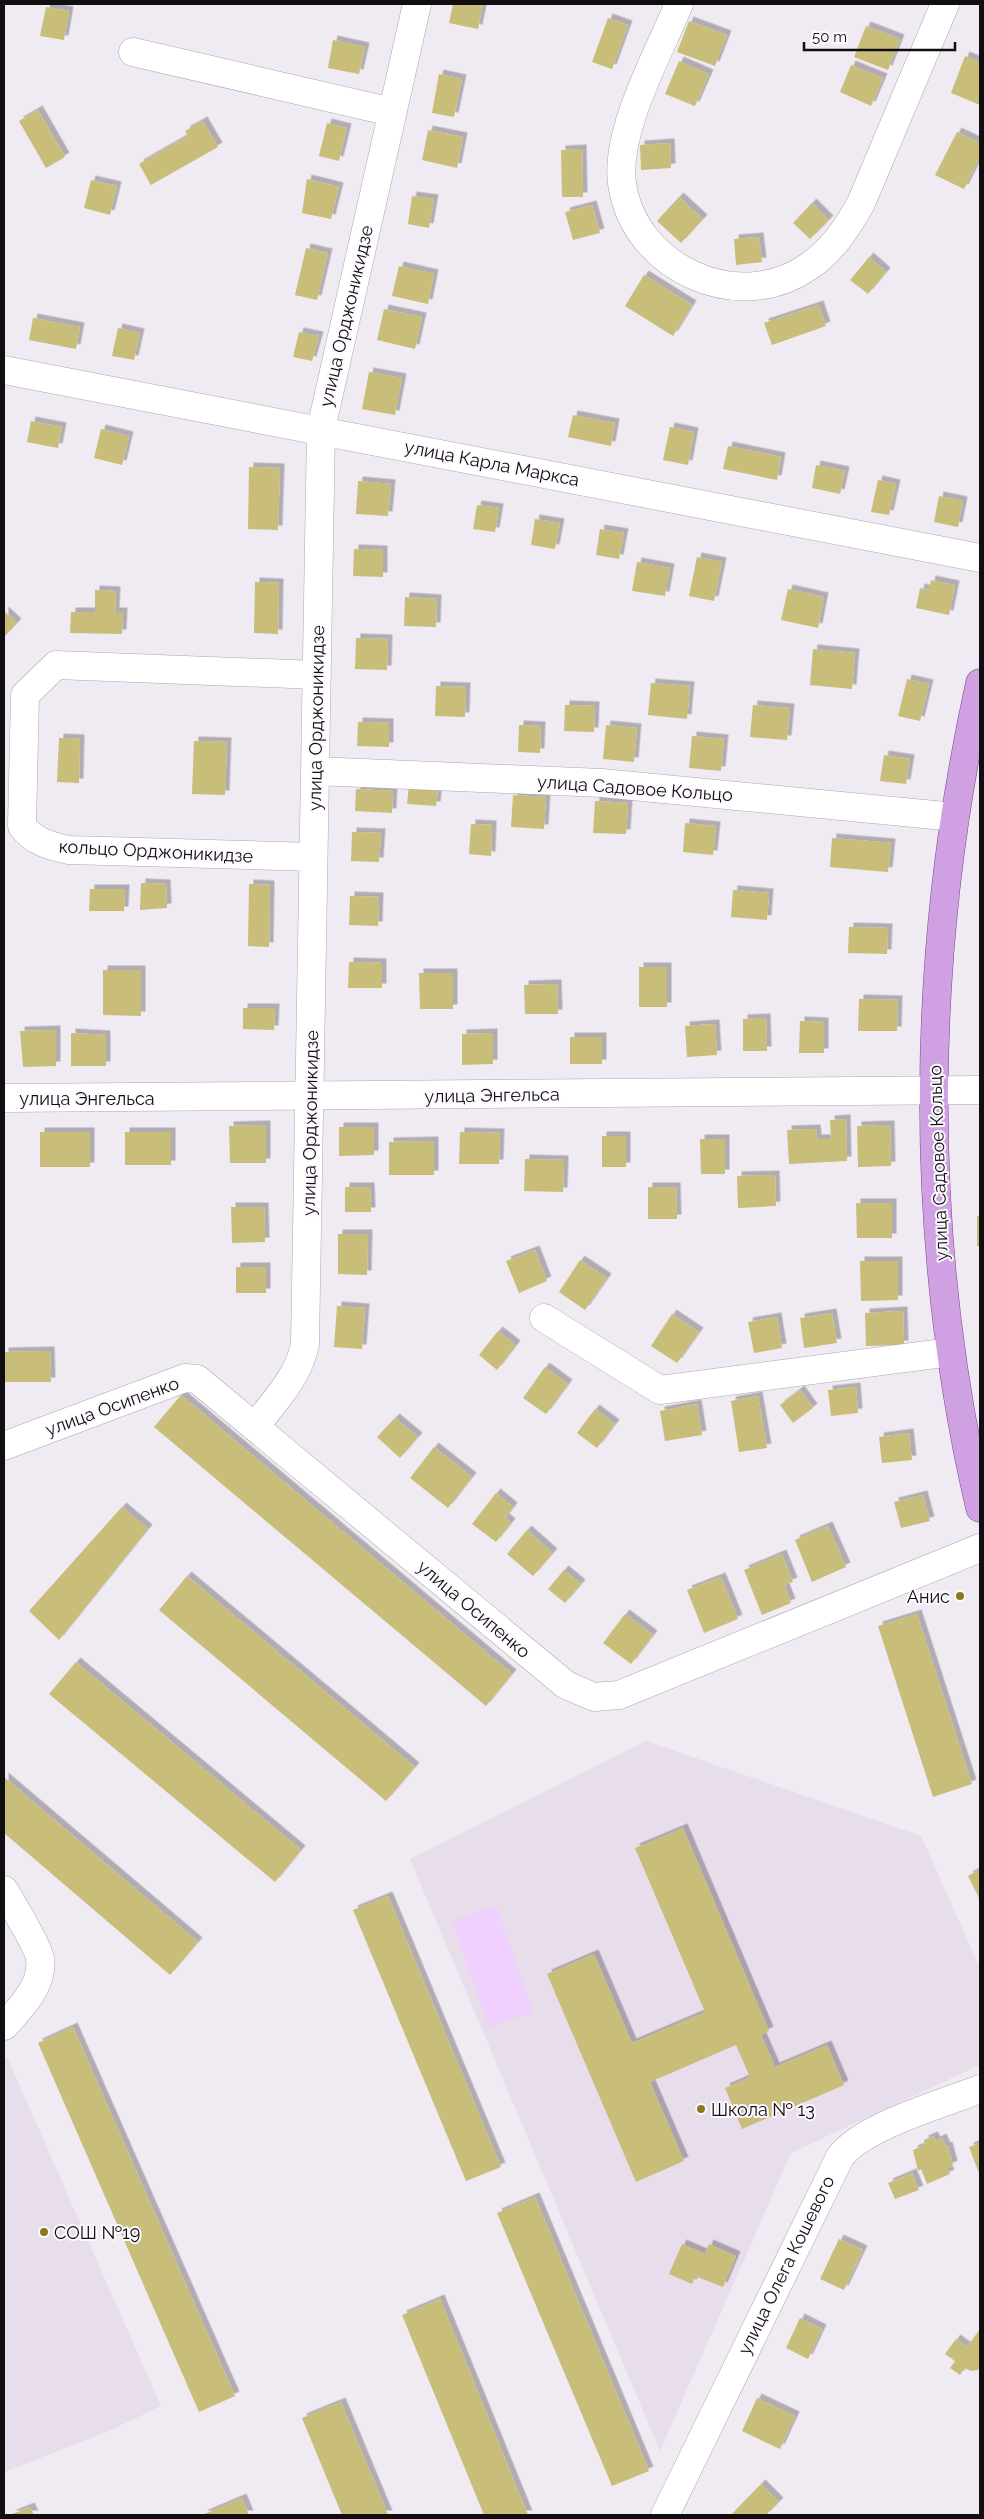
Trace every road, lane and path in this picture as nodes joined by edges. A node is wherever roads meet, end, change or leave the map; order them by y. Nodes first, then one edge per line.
1 (417, 4) edge
2 (679, 4) edge
3 (945, 4) edge
4 (133, 52) dead end
5 (392, 112) junction
6 (4, 370) edge
7 (321, 429) junction
8 (980, 558) edge
9 (317, 675) junction
10 (980, 683) edge
11 (315, 771) junction
12 (955, 817) junction
13 (313, 857) junction
14 (933, 1090) junction
15 (980, 1090) edge
16 (311, 1097) junction
17 (4, 1098) edge
18 (544, 1318) dead end
19 (951, 1352) junction
20 (254, 1427) junction
21 (4, 1446) edge
22 (980, 1508) edge
23 (980, 1548) edge
24 (4, 1890) edge
25 (4, 2026) edge
26 (980, 2089) edge
27 (665, 2515) edge

1 - 5 street, улица Орджоникидзе
2 - 3 street
4 - 5 street
5 - 7 street, улица Орджоникидзе
6 - 7 street, улица Карла Маркса
7 - 8 street, улица Карла Маркса
7 - 9 street, улица Орджоникидзе
9 - 11 street, улица Орджоникидзе
9 - 13 street, кольцо Орджоникидзе
10 - 12 main road, улица Садовое Кольцо
11 - 12 street, улица Садовое Кольцо
11 - 13 street, улица Орджоникидзе
12 - 14 main road, улица Садовое Кольцо
13 - 16 street, улица Орджоникидзе
14 - 15 street, улица Энгельса
14 - 16 street, улица Энгельса
14 - 19 main road, улица Садовое Кольцо
16 - 17 street, улица Энгельса
16 - 20 street, улица Орджоникидзе
18 - 19 street
19 - 22 main road, улица Садовое Кольцо
20 - 21 street, улица Осипенко
20 - 23 street, улица Осипенко
24 - 25 street
26 - 27 street, улица Олега Кошевого

